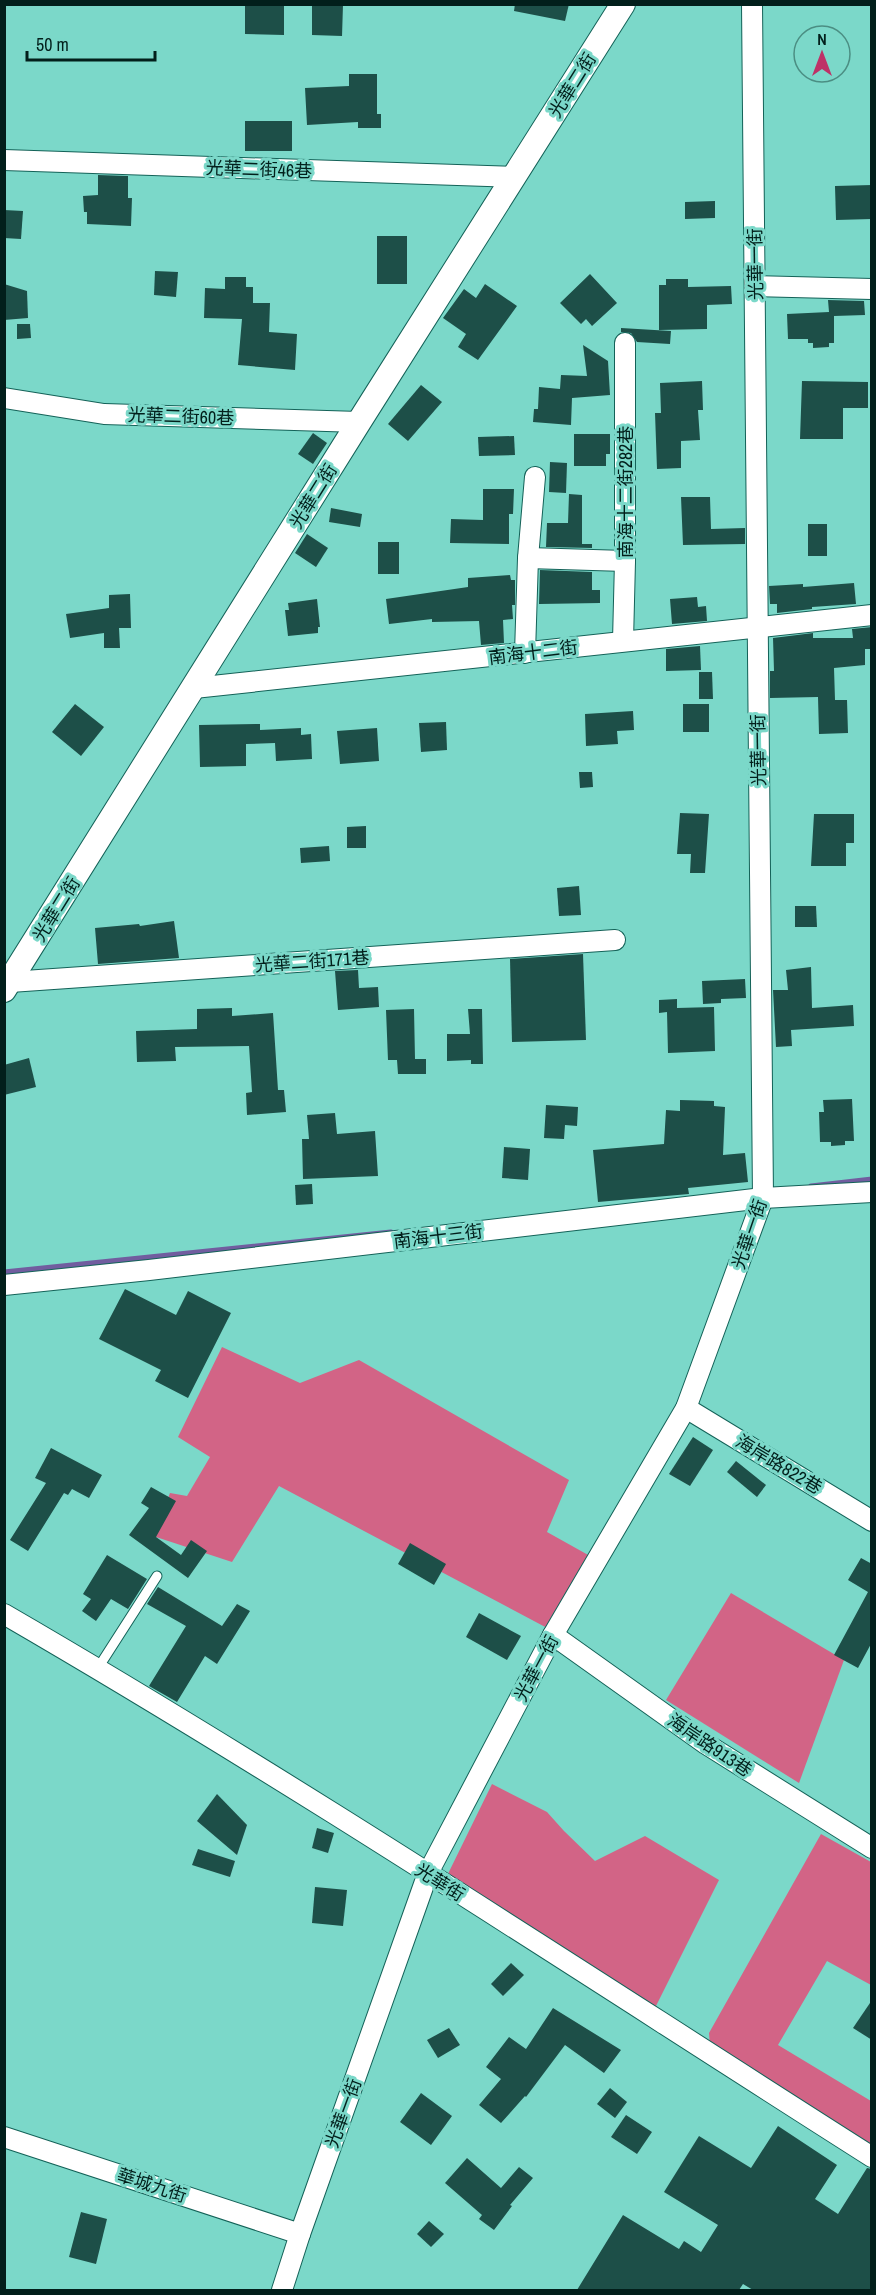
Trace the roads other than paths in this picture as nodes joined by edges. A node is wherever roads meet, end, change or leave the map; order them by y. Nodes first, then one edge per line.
1 (623, 4) edge
2 (752, 4) edge
3 (4, 160) edge
4 (514, 177) junction
5 (755, 286) junction
6 (872, 289) edge
7 (625, 343) dead end
8 (4, 398) edge
9 (359, 422) junction
10 (534, 477) dead end
11 (528, 558) junction
12 (625, 561) junction
13 (872, 615) edge
14 (757, 628) junction
15 (623, 640) junction
16 (525, 653) junction
17 (194, 688) junction
18 (615, 940) dead end
19 (7, 986) edge
20 (866, 1196) edge
21 (764, 1198) junction
22 (4, 1285) edge
23 (686, 1408) junction
24 (872, 1521) edge
25 (157, 1576) dead end
26 (4, 1614) edge
27 (553, 1635) junction
28 (98, 1668) junction
29 (872, 1848) edge
30 (428, 1873) junction
31 (4, 2137) edge
32 (872, 2157) edge
33 (300, 2234) junction
34 (282, 2290) edge

1 - 4 street, 光華二街
2 - 5 street, 光華一街
3 - 4 street, 光華二街46巷
4 - 9 street, 光華二街
5 - 6 street
5 - 14 street, 光華一街
7 - 12 street, 南海十二街282巷
8 - 9 street, 光華二街60巷
9 - 17 street, 光華二街
10 - 11 street
11 - 12 street
11 - 16 street
12 - 15 street, 南海十二街282巷
13 - 14 street, 南海十二街
14 - 15 street, 南海十二街
14 - 21 street, 光華一街
15 - 16 street, 南海十二街
16 - 17 street, 南海十二街
17 - 19 street, 光華二街
18 - 19 street, 光華二街171巷
20 - 21 street, 南海十三街
21 - 22 street, 南海十三街
21 - 23 street, 光華一街
23 - 24 street, 海岸路822巷
23 - 27 street, 光華一街
25 - 28 lane
26 - 28 street, 光華街
27 - 29 street, 海岸路913巷
27 - 30 street, 光華一街
28 - 30 street, 光華街
30 - 32 street, 光華街
30 - 33 street, 光華一街
31 - 33 street, 華城九街
33 - 34 street, 光華一街

